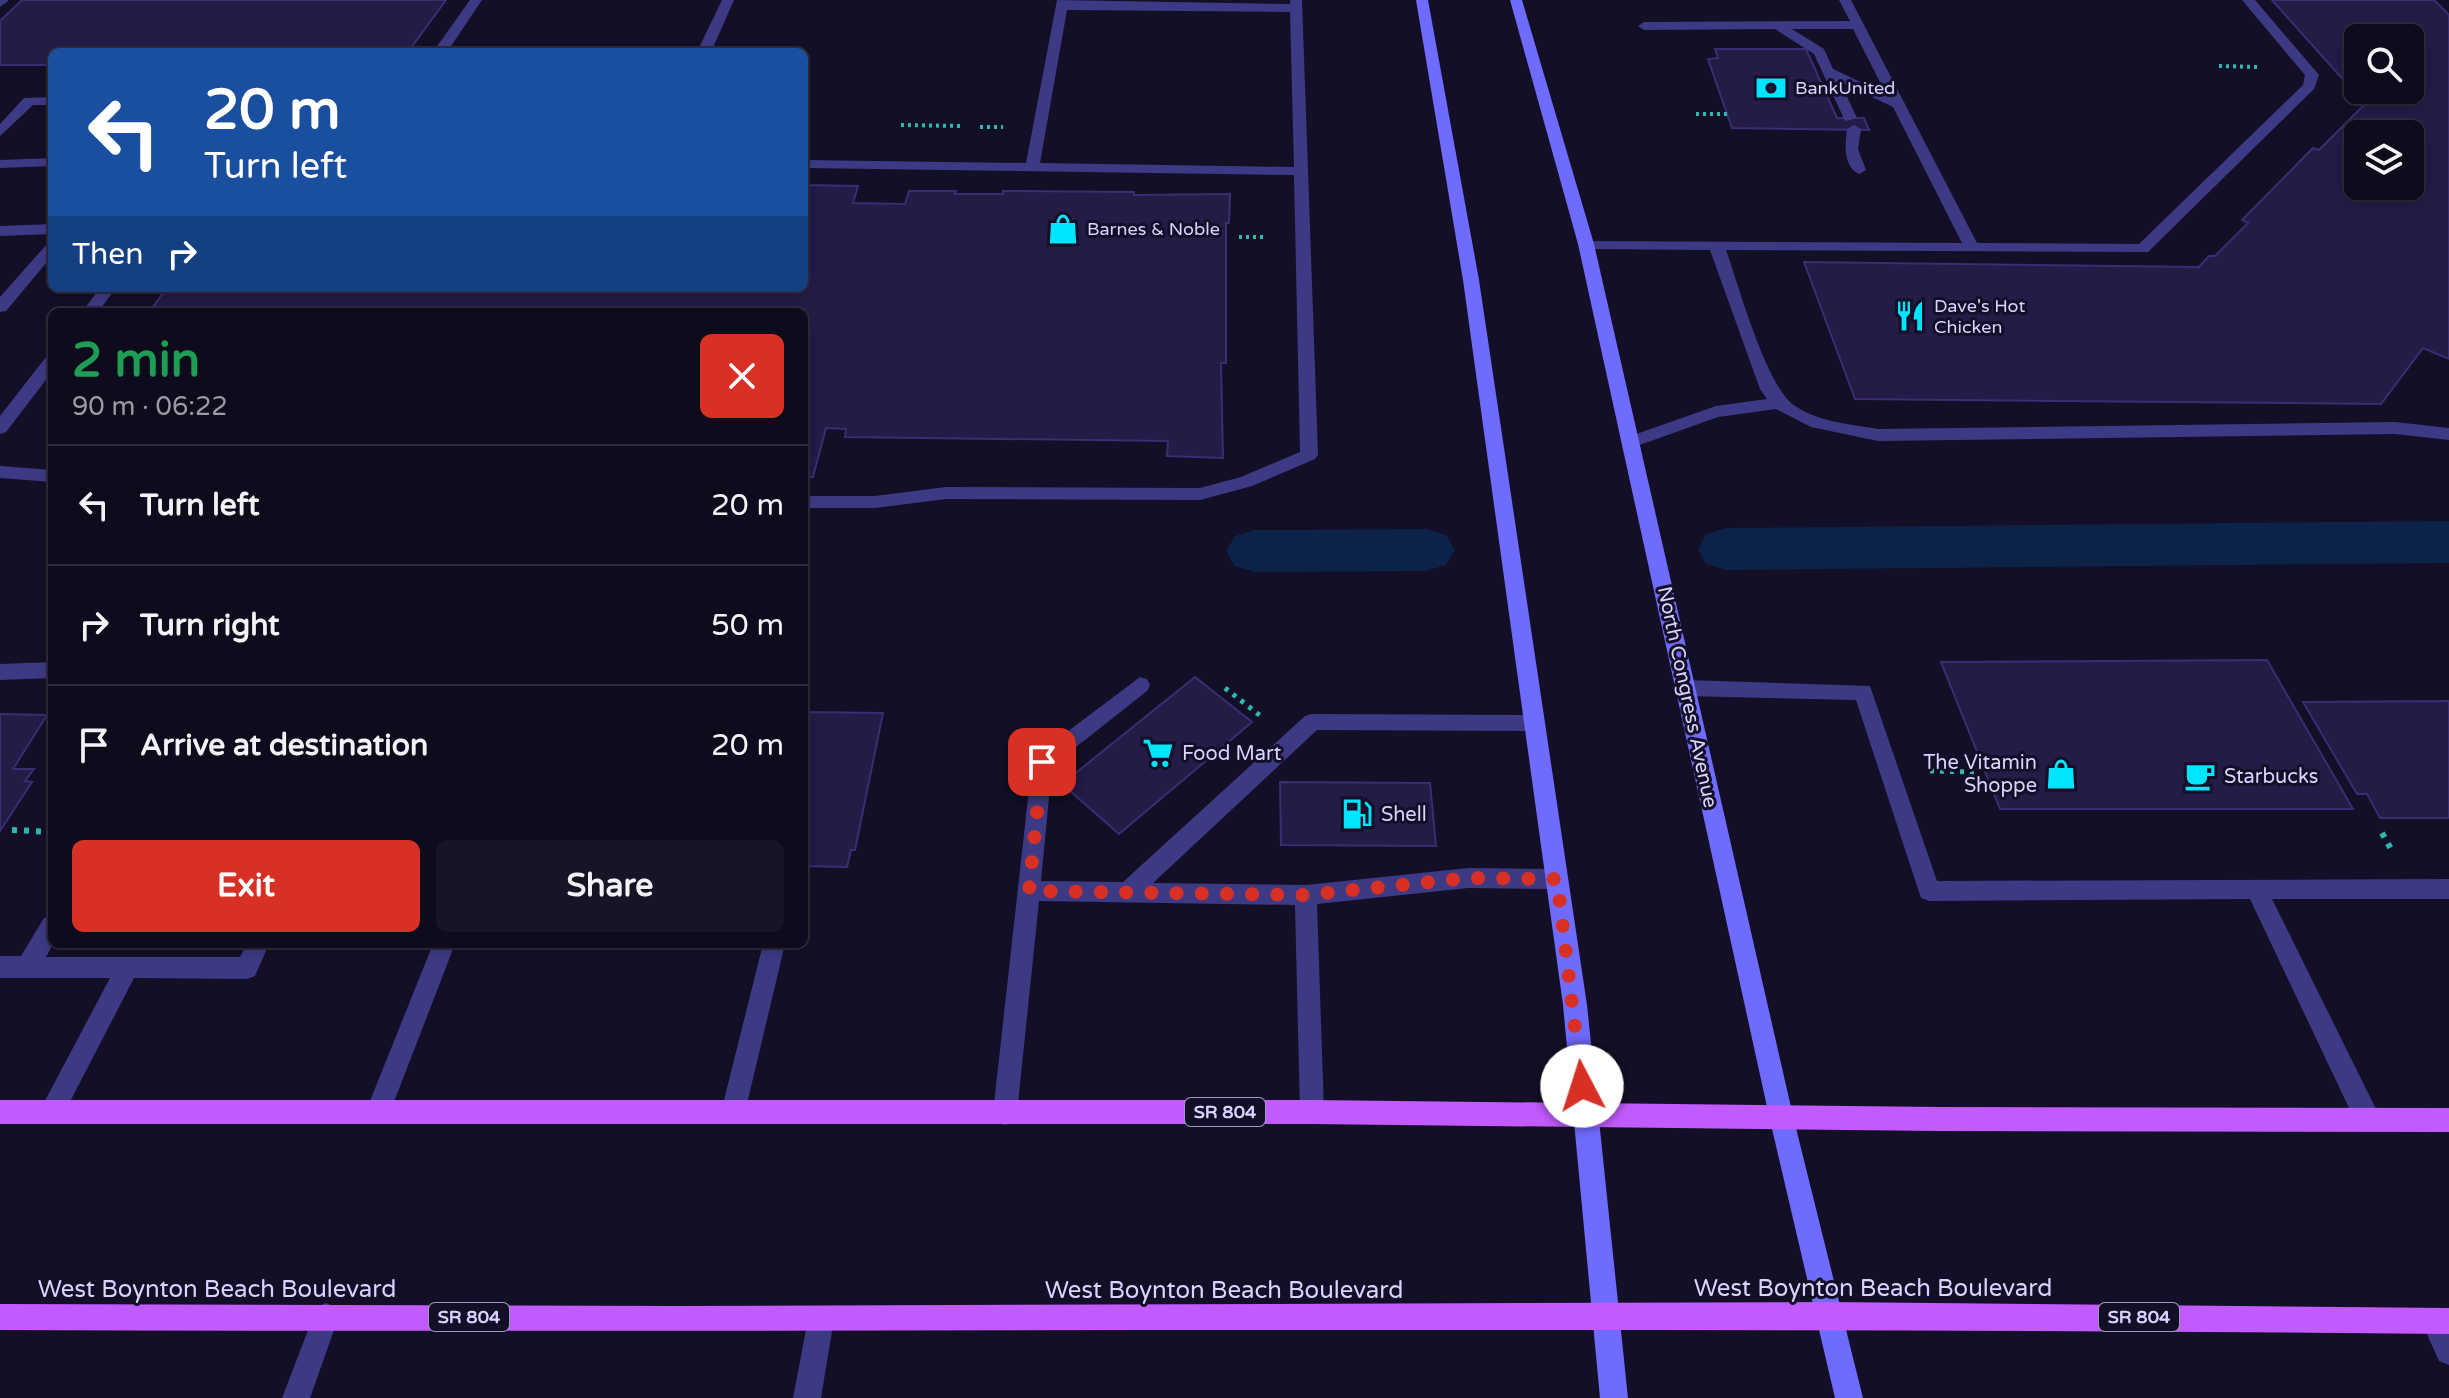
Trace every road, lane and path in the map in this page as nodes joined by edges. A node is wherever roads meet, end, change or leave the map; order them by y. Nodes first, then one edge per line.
1 (476, 0) edge
2 (728, 0) edge
3 (1422, 0) edge
4 (1516, 0) edge
5 (1845, 0) edge
6 (2248, 0) edge
7 (1062, 3) edge
8 (1296, 4) edge
9 (1777, 25) junction
10 (1857, 25) junction
11 (1644, 26) dead end
12 (443, 48) edge
13 (706, 48) edge
14 (2219, 66) dead end
15 (2242, 67) dead end
16 (1828, 71) junction
17 (48, 101) edge
18 (1899, 105) junction
19 (1696, 114) dead end
20 (1727, 114) dead end
21 (901, 125) dead end
22 (961, 126) dead end
23 (980, 127) dead end
24 (1013, 127) dead end
25 (0, 132) edge
26 (48, 162) edge
27 (0, 164) edge
28 (808, 164) edge
29 (1032, 168) junction
30 (1859, 170) dead end
31 (1301, 171) junction
32 (48, 229) edge
33 (0, 231) edge
34 (1239, 237) dead end
35 (1275, 237) dead end
36 (1586, 244) junction
37 (1716, 244) junction
38 (1971, 246) junction
39 (48, 252) edge
40 (0, 307) edge
41 (48, 366) edge
42 (1777, 403) junction
43 (0, 428) edge
44 (2449, 434) edge
45 (1631, 442) junction
46 (0, 472) edge
47 (48, 476) edge
48 (808, 502) edge
49 (48, 670) edge
50 (0, 672) edge
51 (1140, 685) dead end
52 (1225, 688) dead end
53 (1686, 688) junction
54 (1260, 722) dead end
55 (1534, 723) junction
56 (1922, 771) dead end
57 (1976, 772) dead end
58 (12, 830) dead end
59 (48, 832) edge
60 (1557, 879) junction
61 (2256, 889) junction
62 (2449, 889) edge
63 (1029, 891) junction
64 (1127, 893) junction
65 (1306, 895) junction
66 (48, 932) edge
67 (256, 948) edge
68 (442, 948) edge
69 (773, 948) edge
70 (0, 967) edge
71 (27, 967) junction
72 (127, 968) junction
73 (378, 1111) junction
74 (0, 1112) edge
75 (51, 1112) junction
76 (733, 1112) junction
77 (1312, 1112) junction
78 (1005, 1113) junction
79 (1584, 1113) junction
80 (1781, 1116) junction
81 (2368, 1120) junction
82 (2449, 1120) edge
83 (1829, 1315) junction
84 (326, 1316) junction
85 (1604, 1316) junction
86 (0, 1317) edge
87 (821, 1319) junction
88 (2442, 1321) edge
89 (2449, 1351) edge
90 (296, 1398) edge
91 (807, 1398) edge
92 (1614, 1398) edge
93 (1849, 1398) edge

1 - 12 lane
2 - 13 lane
3 - 55 main road
4 - 36 main road, North Congress Avenue
5 - 10 lane
6 - 38 lane
7 - 8 lane
7 - 29 lane
8 - 31 lane
9 - 10 lane
9 - 11 lane
9 - 16 lane
10 - 18 lane
14 - 15 path
16 - 18 lane
16 - 30 lane
17 - 25 lane
18 - 38 lane
19 - 20 path
21 - 22 path
23 - 24 path
26 - 27 lane
28 - 29 lane
29 - 31 lane
31 - 48 lane
32 - 33 lane
34 - 35 path
36 - 37 lane
36 - 45 main road, North Congress Avenue
37 - 38 lane
37 - 42 lane
39 - 40 lane
41 - 43 lane
42 - 44 lane
42 - 45 lane
45 - 53 main road, North Congress Avenue
46 - 47 lane
49 - 50 lane
51 - 63 lane
52 - 54 path
53 - 61 lane
53 - 80 main road, North Congress Avenue
55 - 60 main road
55 - 64 lane
56 - 57 path
58 - 59 path
60 - 65 lane
60 - 79 main road
61 - 62 lane
61 - 81 lane
63 - 64 lane
63 - 78 lane
64 - 65 lane
65 - 77 lane
66 - 71 lane
67 - 72 lane
68 - 73 lane
69 - 76 lane
70 - 71 lane
71 - 72 lane
72 - 75 lane
73 - 75 main road, SR 804
73 - 76 main road, SR 804
74 - 75 main road, SR 804
76 - 78 main road, SR 804
77 - 78 main road, SR 804
77 - 79 main road, SR 804
79 - 80 main road, SR 804
79 - 85 main road
80 - 81 main road, SR 804
80 - 83 main road, North Congress Avenue
81 - 82 main road, SR 804
83 - 85 main road, West Boynton Beach Boulevard / SR 804
83 - 88 main road, West Boynton Beach Boulevard / SR 804
83 - 93 main road, North Congress Avenue
84 - 86 main road, West Boynton Beach Boulevard / SR 804
84 - 87 main road, West Boynton Beach Boulevard / SR 804
84 - 90 lane
85 - 87 main road, West Boynton Beach Boulevard / SR 804
85 - 92 main road
87 - 91 lane
88 - 89 lane

